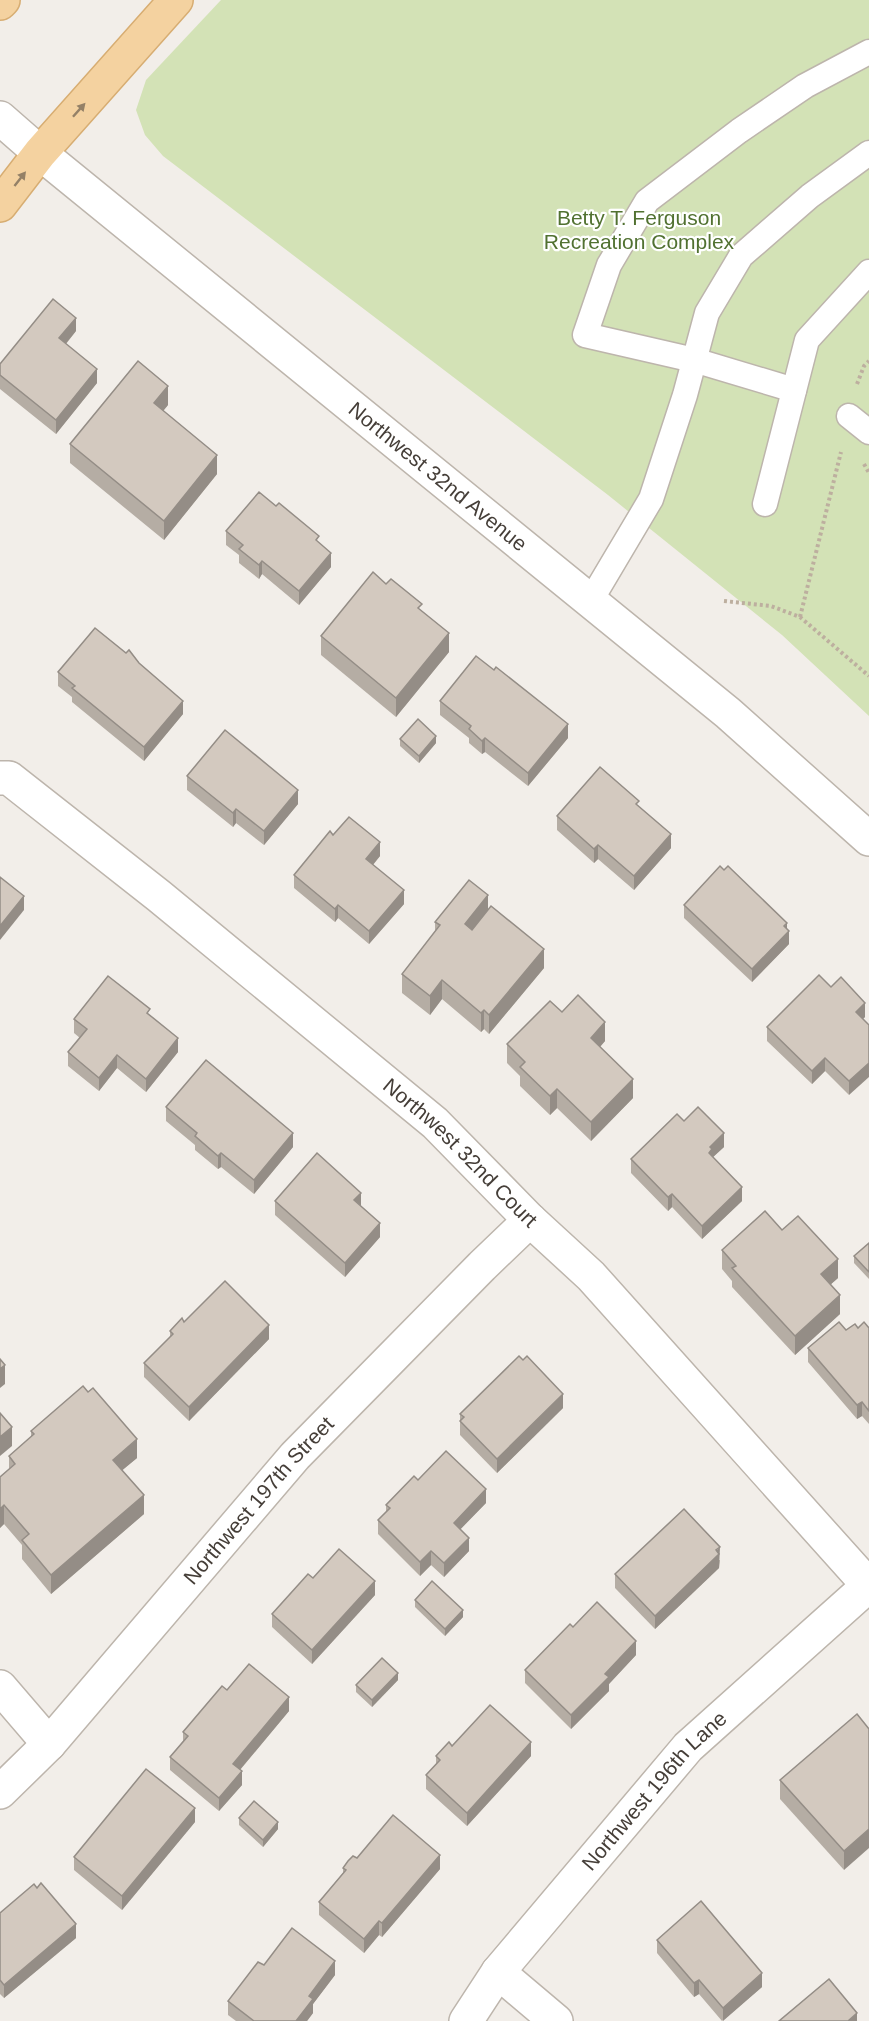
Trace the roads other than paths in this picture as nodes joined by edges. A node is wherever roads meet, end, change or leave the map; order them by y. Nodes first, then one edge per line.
1 (176, 0) edge
2 (869, 52) edge
3 (0, 118) edge
4 (40, 153) junction
5 (869, 153) edge
6 (0, 205) edge
7 (869, 272) edge
8 (694, 360) junction
9 (794, 390) junction
10 (849, 416) dead end
11 (869, 432) edge
12 (765, 504) dead end
13 (591, 600) junction
14 (0, 778) edge
15 (869, 839) edge
16 (530, 1220) junction
17 (869, 1585) edge
18 (0, 1687) edge
19 (49, 1744) junction
20 (0, 1792) edge
21 (498, 1972) junction
22 (466, 2021) edge
23 (556, 2021) edge

4 -> 1 main road
2 - 8 lane
3 - 4 street, Northwest 32nd Avenue
6 -> 4 main road
4 - 13 street, Northwest 32nd Avenue
5 - 8 lane
7 - 9 lane
8 - 9 lane
8 - 13 lane
9 - 12 lane
10 - 11 lane
13 - 15 street, Northwest 32nd Avenue
14 - 16 street, Northwest 32nd Court
16 - 17 street, Northwest 32nd Court
16 - 19 street, Northwest 197th Street
17 - 21 street, Northwest 196th Lane
18 - 19 street
19 - 20 street, Northwest 197th Street
21 - 22 street, Northwest 196th Lane
21 - 23 street

